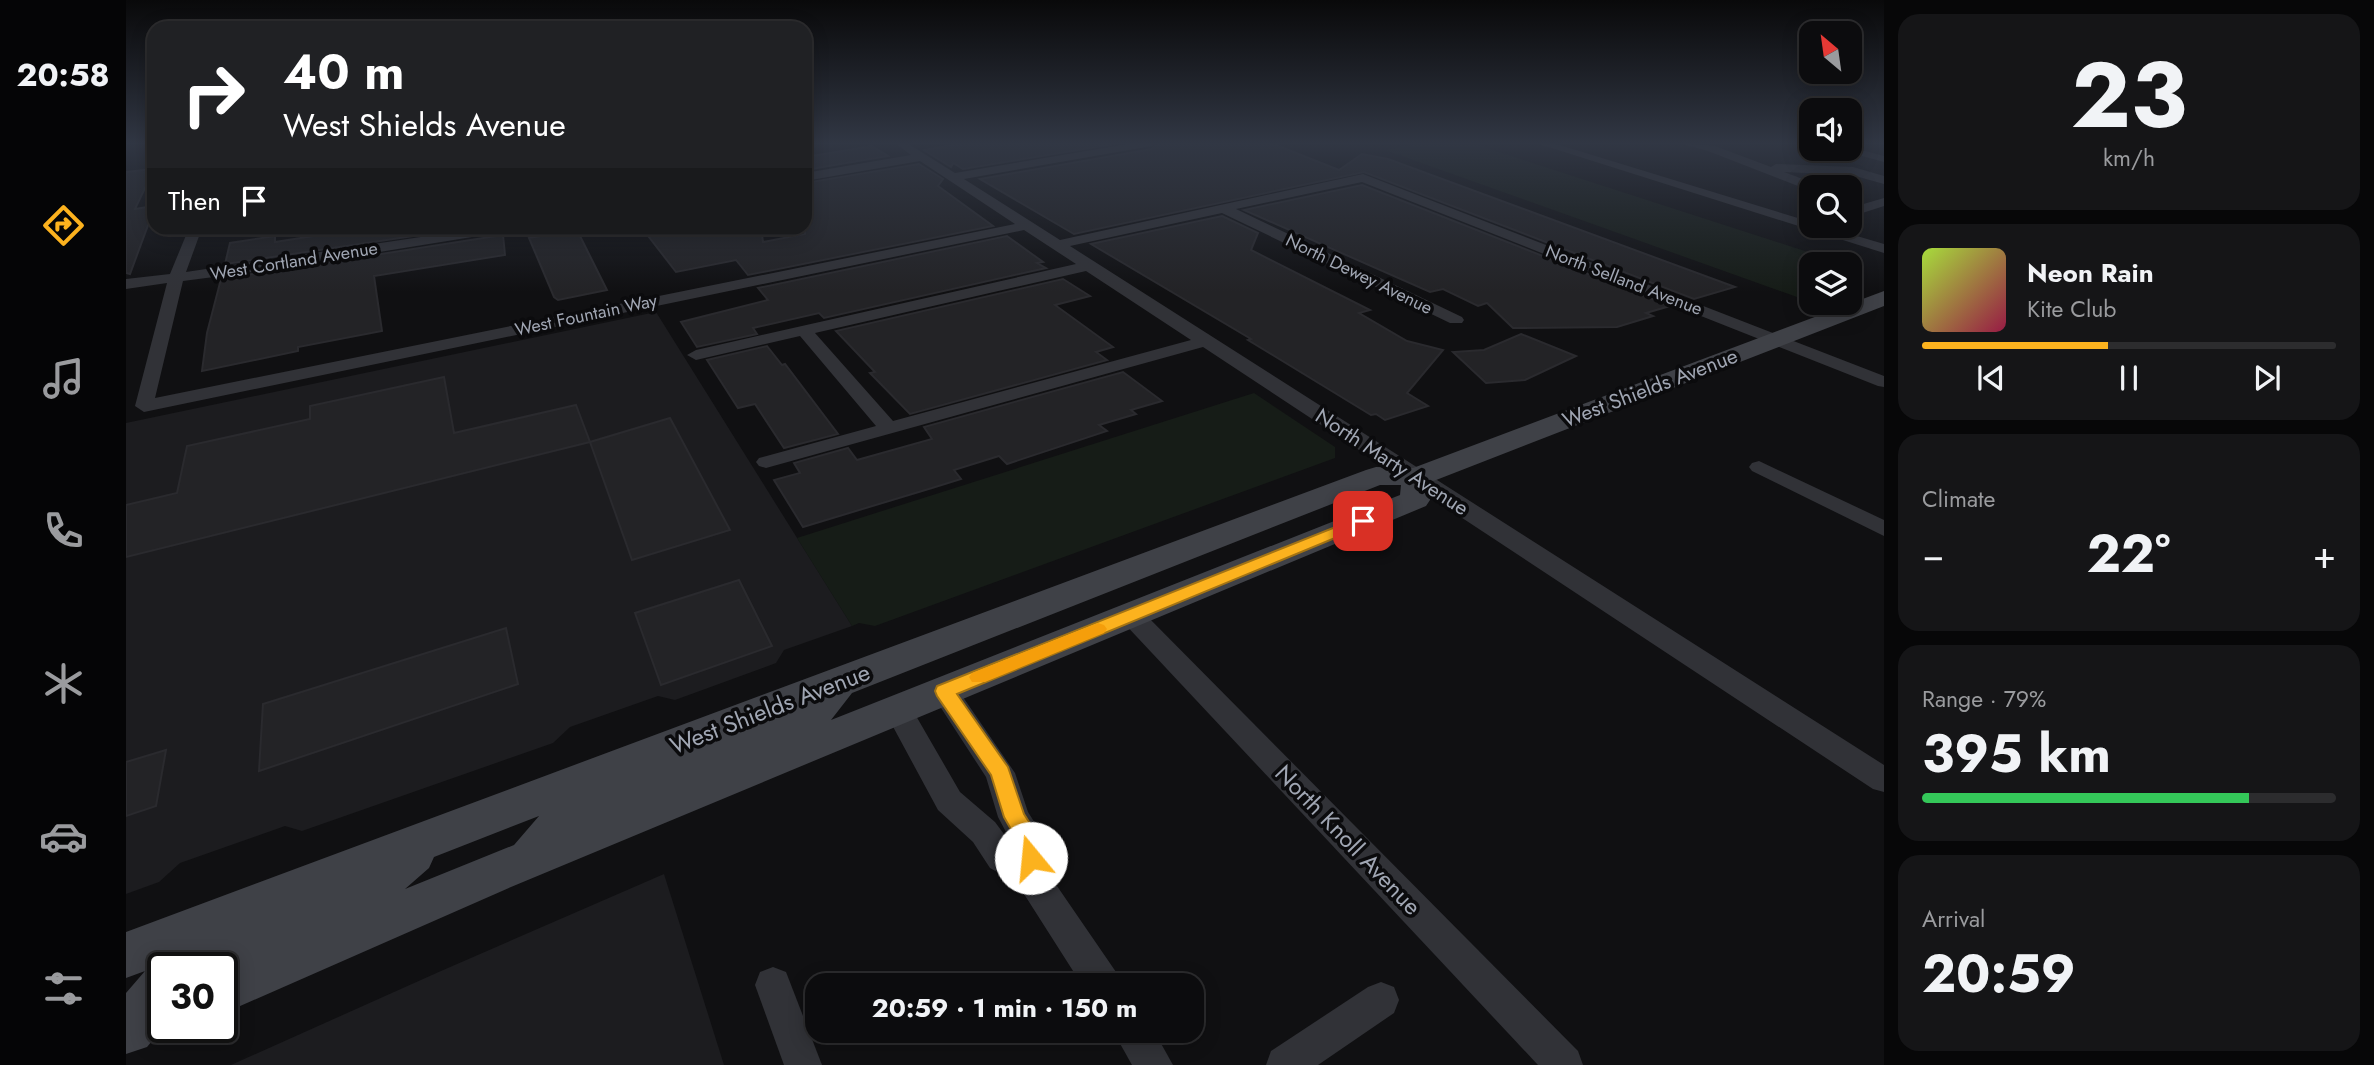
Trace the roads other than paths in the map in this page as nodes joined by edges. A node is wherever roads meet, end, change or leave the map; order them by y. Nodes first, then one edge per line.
1 (979, 193) edge
2 (1298, 193) edge
3 (1400, 193) edge
4 (1708, 193) edge
5 (1884, 202) edge
6 (1862, 206) edge
7 (1226, 209) junction
8 (1799, 220) edge
9 (1028, 225) junction
10 (192, 235) edge
11 (460, 235) edge
12 (1854, 238) edge
13 (1060, 244) junction
14 (1884, 249) edge
15 (1091, 265) junction
16 (176, 278) junction
17 (126, 284) edge
18 (1884, 299) edge
19 (1456, 320) dead end
20 (803, 330) junction
21 (1775, 340) junction
22 (1206, 341) junction
23 (696, 355) dead end
24 (1884, 382) edge
25 (890, 429) junction
26 (766, 462) dead end
27 (1759, 467) dead end
28 (1416, 477) junction
29 (1884, 528) edge
30 (1131, 615) junction
31 (838, 684) junction
32 (944, 691) junction
33 (898, 710) junction
34 (1884, 780) edge
35 (427, 841) junction
36 (528, 860) junction
37 (1029, 873) junction
38 (203, 952) edge
39 (126, 955) edge
40 (1094, 973) edge
41 (238, 982) edge
42 (773, 985) dead end
43 (1381, 1000) dead end
44 (1140, 1043) edge
45 (803, 1065) edge
46 (1154, 1065) edge
47 (1285, 1065) edge
48 (1564, 1065) edge

1 - 9 street, North Marty Avenue
2 - 7 street, North Selland Avenue
3 - 21 street, North Selland Avenue
4 - 8 street
5 - 6 street
7 - 13 street
7 - 19 street, North Dewey Avenue
9 - 13 street, North Marty Avenue
9 - 16 street, West Fountain Way
10 - 16 street
11 - 16 street, West Cortland Avenue
12 - 14 street
13 - 15 street, North Marty Avenue
15 - 20 street
15 - 22 street, North Marty Avenue
16 - 17 street, West Cortland Avenue
18 - 21 street, West Shields Avenue
20 - 23 street
20 - 25 street
21 - 24 street, North Selland Avenue
21 - 28 street, West Shields Avenue
22 - 25 street
22 - 28 street, North Marty Avenue
25 - 26 street
27 - 29 street
28 - 30 street
28 - 31 street, West Shields Avenue
28 - 34 street, North Marty Avenue
30 - 32 street
30 - 48 street, North Knoll Avenue
31 - 35 street, West Shields Avenue
31 - 36 street
32 - 33 street
32 - 37 street
33 - 36 street
33 - 37 street
35 - 38 street
35 - 39 street, West Shields Avenue
36 - 41 street
37 - 40 street
42 - 45 street
43 - 47 street
44 - 46 street

